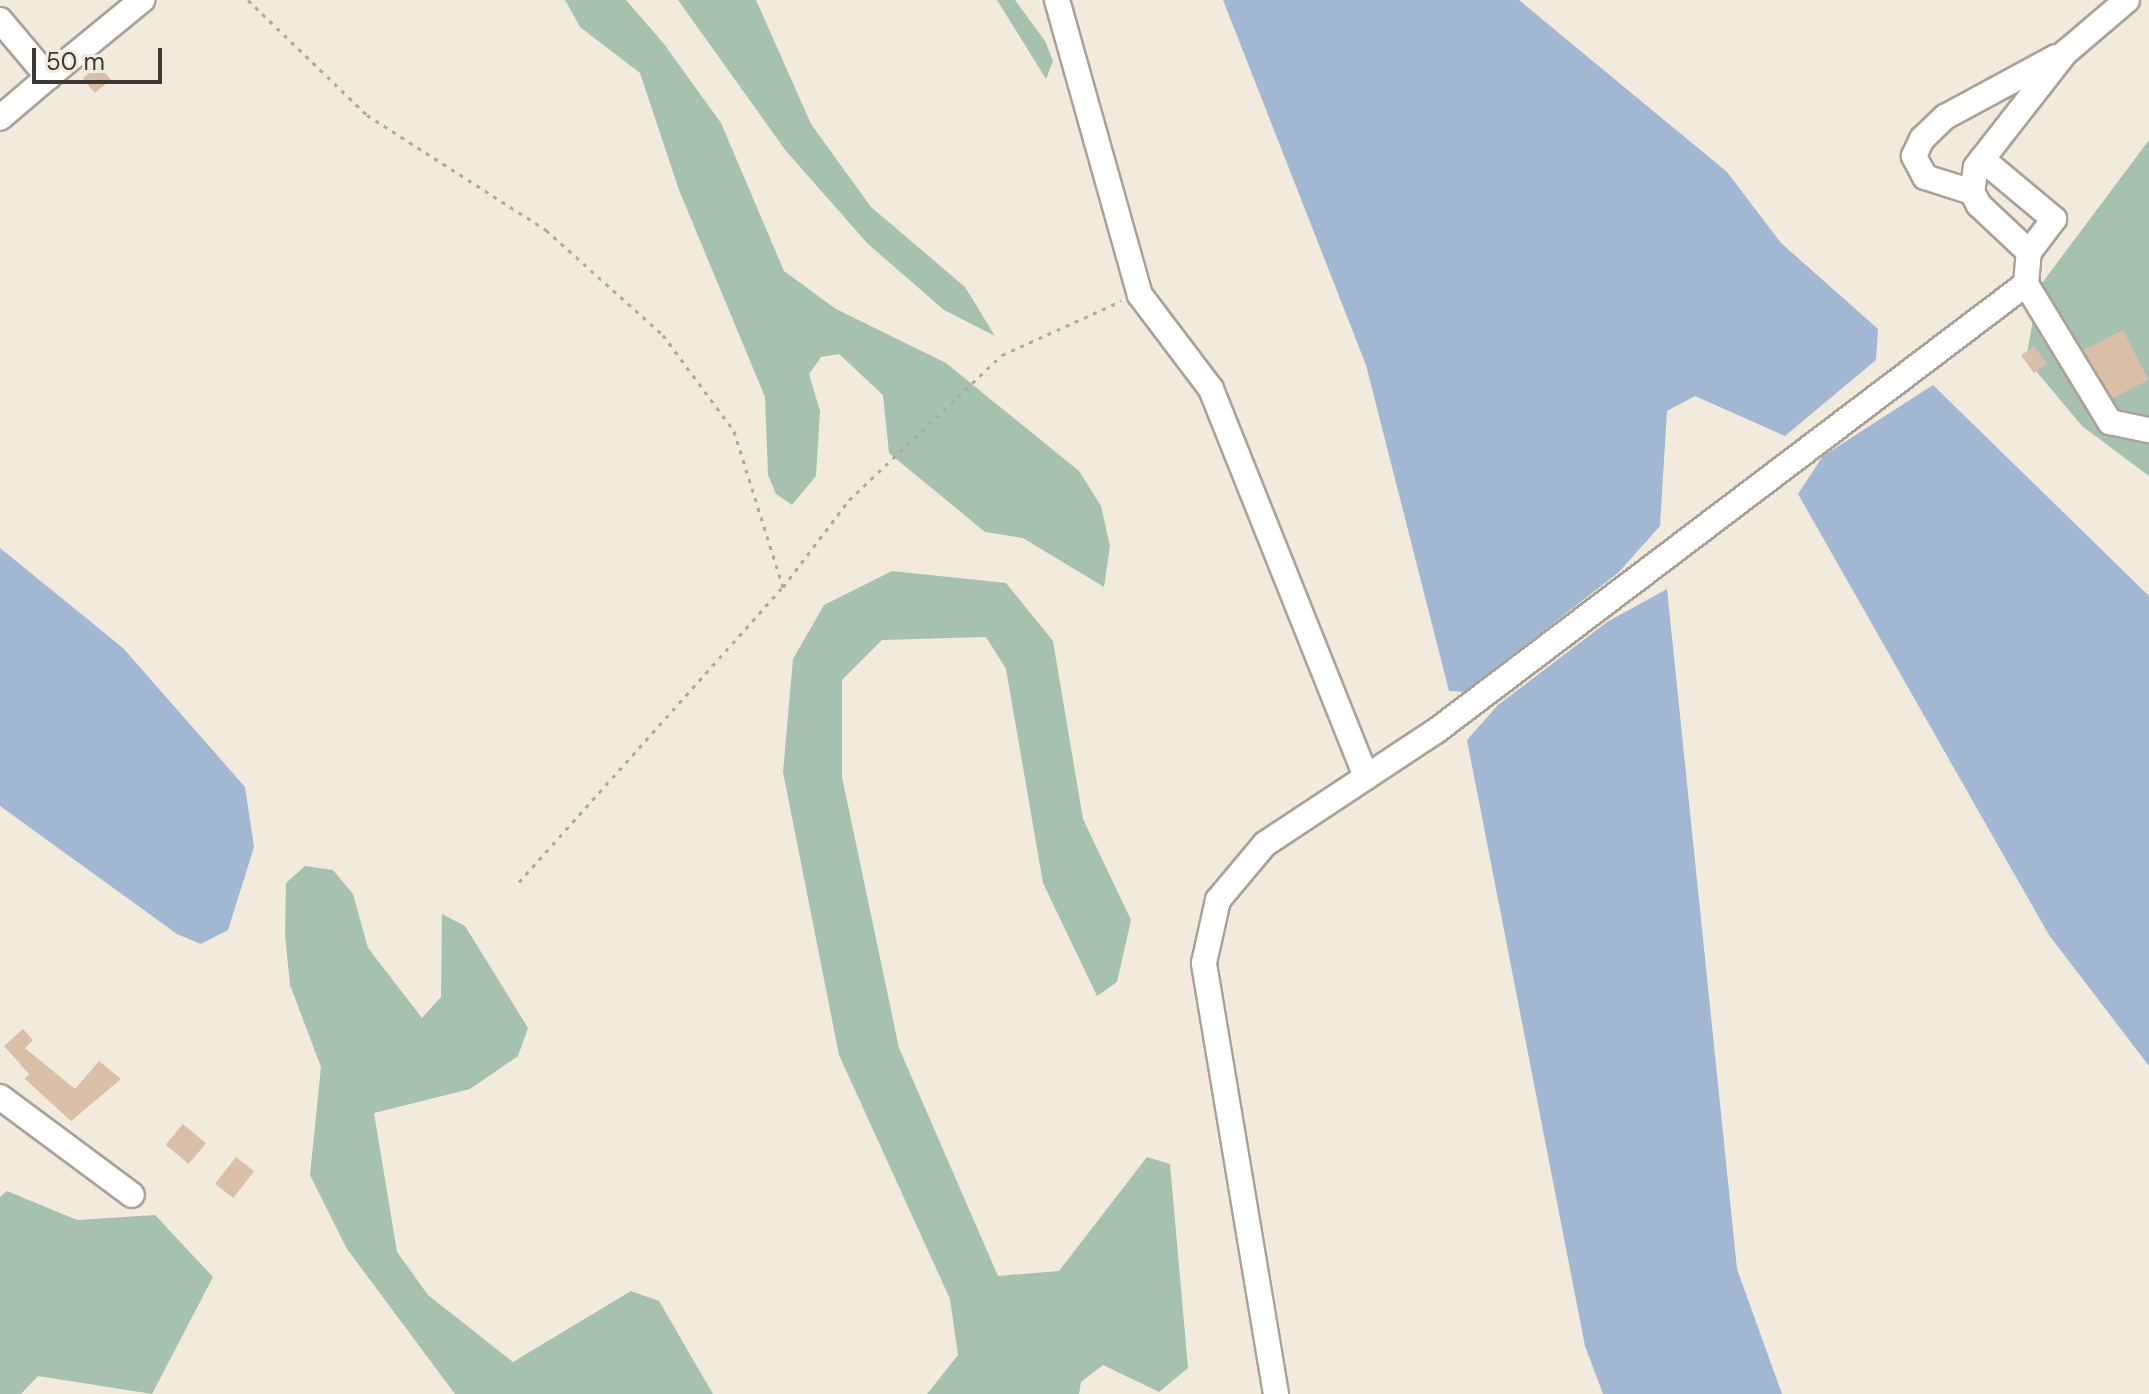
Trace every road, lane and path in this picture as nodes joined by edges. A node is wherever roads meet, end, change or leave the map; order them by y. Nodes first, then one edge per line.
1 (142, 0) edge
2 (248, 0) edge
3 (1057, 0) edge
4 (2127, 0) edge
5 (0, 20) edge
6 (2066, 52) junction
7 (48, 77) junction
8 (0, 118) edge
9 (1982, 159) junction
10 (1972, 192) junction
11 (2029, 252) junction
12 (2026, 284) junction
13 (1140, 295) junction
14 (2149, 430) edge
15 (783, 587) junction
16 (1366, 777) junction
17 (519, 882) dead end
18 (0, 1096) edge
19 (132, 1195) dead end
20 (1276, 1394) edge

1 - 7 street
2 - 15 path
3 - 13 street
4 - 6 street
5 - 7 street
6 - 9 street
6 - 10 street
7 - 8 street
9 - 10 street
9 - 11 street
10 - 11 street
11 - 12 street
12 - 14 street
12 - 16 street
13 - 15 path
13 - 16 street
15 - 17 path
16 - 20 street
18 - 19 street

